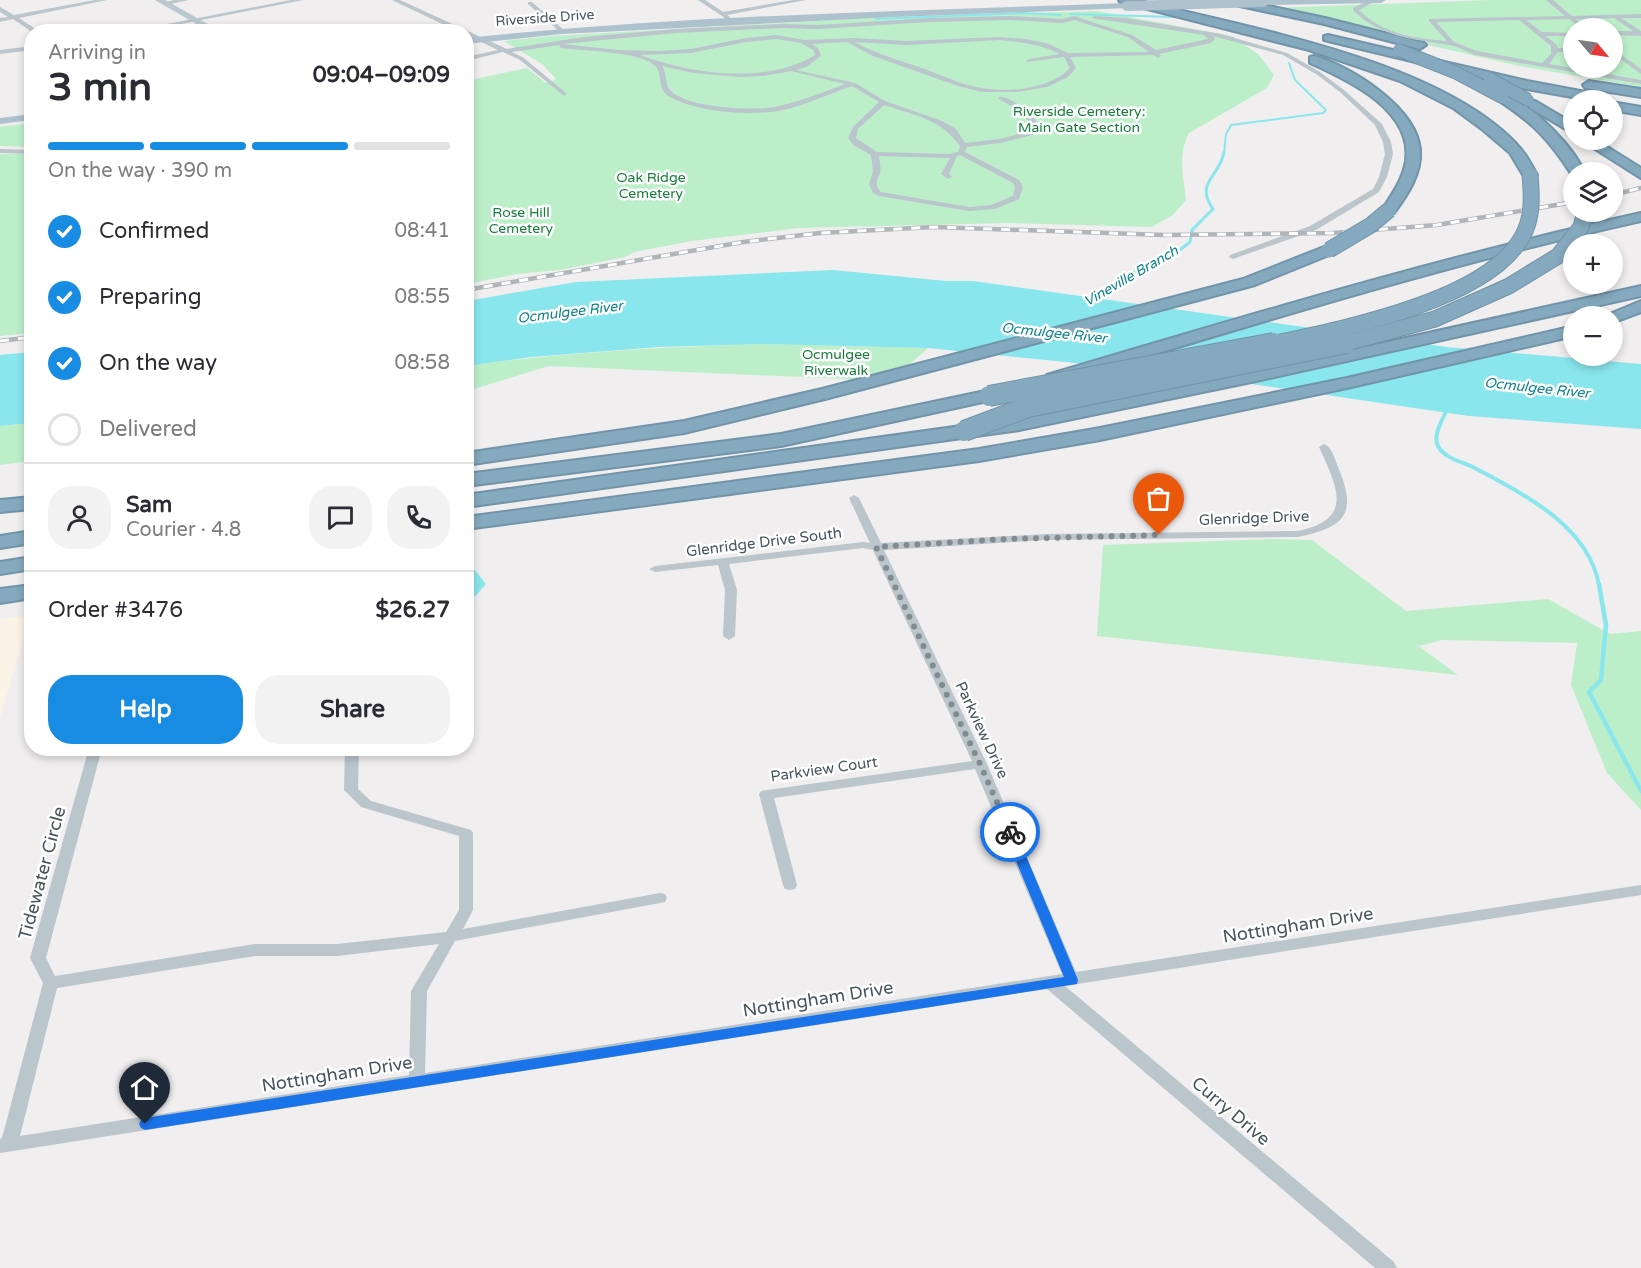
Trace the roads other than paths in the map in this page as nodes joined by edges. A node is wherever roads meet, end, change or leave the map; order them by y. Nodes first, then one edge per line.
1 (104, 0) edge
2 (186, 0) edge
3 (300, 0) edge
4 (394, 0) edge
5 (701, 0) edge
6 (803, 0) edge
7 (1158, 0) edge
8 (1175, 0) edge
9 (1200, 0) edge
10 (1225, 0) edge
11 (1343, 0) edge
12 (1368, 0) edge
13 (1381, 0) edge
14 (1549, 0) edge
15 (163, 2) edge
16 (530, 3) dead end
17 (1126, 3) edge
18 (0, 9) edge
19 (1052, 9) junction
20 (722, 14) junction
21 (1237, 15) dead end
22 (14, 18) junction
23 (1074, 18) junction
24 (1563, 18) edge
25 (1572, 18) edge
26 (1617, 18) edge
27 (1641, 18) edge
28 (1521, 19) junction
29 (0, 20) edge
30 (195, 20) junction
31 (733, 22) junction
32 (1623, 22) edge
33 (24, 24) edge
34 (173, 24) edge
35 (203, 24) edge
36 (448, 24) edge
37 (675, 28) junction
38 (1358, 29) junction
39 (642, 30) junction
40 (562, 31) junction
41 (1240, 31) junction
42 (1563, 33) edge
43 (1623, 33) edge
44 (1206, 34) junction
45 (1542, 34) junction
46 (1640, 34) edge
47 (474, 36) edge
48 (1320, 36) dead end
49 (481, 39) junction
50 (474, 40) edge
51 (848, 40) junction
52 (804, 42) junction
53 (530, 43) dead end
54 (543, 44) junction
55 (1452, 44) junction
56 (24, 49) edge
57 (1556, 50) junction
58 (1563, 50) edge
59 (505, 51) junction
60 (0, 52) edge
61 (627, 52) junction
62 (653, 53) junction
63 (1156, 54) junction
64 (1066, 55) junction
65 (474, 57) edge
66 (644, 57) junction
67 (1623, 58) edge
68 (1029, 61) dead end
69 (656, 63) junction
70 (1543, 66) junction
71 (680, 68) junction
72 (805, 69) junction
73 (1639, 70) edge
74 (663, 73) junction
75 (1641, 82) edge
76 (853, 84) junction
77 (1563, 91) edge
78 (1641, 93) edge
79 (564, 94) dead end
80 (1563, 97) edge
81 (1001, 99) dead end
82 (883, 102) junction
83 (1623, 103) edge
84 (1641, 106) edge
85 (1623, 108) edge
86 (1641, 111) edge
87 (24, 118) edge
88 (0, 121) edge
89 (1563, 123) edge
90 (1605, 150) edge
91 (0, 151) edge
92 (959, 151) junction
93 (24, 152) edge
94 (875, 154) junction
95 (1571, 162) edge
96 (1641, 174) edge
97 (948, 177) dead end
98 (1641, 217) edge
99 (1582, 222) edge
100 (1233, 256) dead end
101 (1641, 291) edge
102 (1641, 306) edge
103 (1623, 313) edge
104 (1641, 318) edge
105 (1623, 321) edge
106 (1563, 334) edge
107 (989, 396) junction
108 (964, 430) junction
109 (1324, 447) dead end
110 (474, 458) edge
111 (474, 479) edge
112 (854, 498) dead end
113 (474, 500) edge
114 (24, 504) edge
115 (0, 506) edge
116 (474, 522) edge
117 (24, 538) edge
118 (0, 542) edge
119 (876, 547) junction
120 (723, 561) junction
121 (24, 564) edge
122 (0, 568) edge
123 (655, 569) dead end
124 (24, 580) edge
125 (0, 584) edge
126 (24, 592) edge
127 (0, 596) edge
128 (729, 636) dead end
129 (94, 756) edge
130 (352, 756) edge
131 (980, 764) junction
132 (790, 885) dead end
133 (1641, 890) edge
134 (660, 898) dead end
135 (448, 937) junction
136 (1072, 980) junction
137 (1050, 982) junction
138 (51, 983) junction
139 (417, 1082) junction
140 (5, 1146) edge
141 (1388, 1268) edge

1 - 22 street
2 - 15 street
3 - 30 street
4 - 36 street
5 - 20 street
6 - 20 street
7 - 80 highway
8 - 21 highway
9 - 95 highway, bridge
10 - 38 highway
11 - 12 main road, Riverside Drive
11 - 17 main road, Riverside Drive, bridge
12 - 13 main road, Riverside Drive
12 - 55 street
14 - 25 street
15 - 30 street
16 - 40 street
17 - 19 main road, Riverside Drive
17 - 41 highway
18 - 22 street
19 - 23 street
19 - 31 main road, Riverside Drive
20 - 31 street
22 - 29 street
22 - 33 street
23 - 37 street
23 - 44 street
23 - 63 street
24 - 28 street
26 - 27 street
28 - 45 street
28 - 55 street
30 - 34 street
30 - 35 street
31 - 37 main road, Riverside Drive
32 - 46 street
37 - 39 main road, Riverside Drive
38 - 78 highway
38 - 89 highway, bridge
39 - 40 main road, Riverside Drive
39 - 54 street
40 - 49 main road, Riverside Drive
41 - 107 highway, bridge
41 - 110 highway, bridge
42 - 45 street
43 - 46 street
44 - 63 street
44 - 100 street
45 - 57 street
47 - 49 street
48 - 77 highway
49 - 50 main road, Riverside Drive
49 - 59 street
51 - 52 street
51 - 64 street
51 - 64 street
52 - 62 street
52 - 72 street
53 - 54 street
54 - 59 street
54 - 61 street
55 - 70 street
56 - 60 street
57 - 58 street
57 - 70 street
59 - 65 street
59 - 79 street
61 - 62 street
61 - 66 street
62 - 66 street
63 - 64 street
64 - 68 street
66 - 69 street
67 - 73 street
69 - 71 street
69 - 74 street
70 - 75 street
71 - 72 street
71 - 74 street
72 - 76 street
74 - 76 street
76 - 82 street
81 - 92 street
82 - 92 street
82 - 94 street
83 - 84 highway
85 - 86 highway
87 - 88 main road
90 - 96 highway
91 - 93 street
92 - 94 street
92 - 94 street
92 - 97 street
98 - 107 highway, bridge
99 - 108 highway, bridge
101 - 108 highway, bridge
102 - 103 highway
104 - 105 highway
106 - 116 highway
107 - 111 highway
108 - 113 highway
109 - 119 street, Glenridge Drive
112 - 119 street, Parkview Drive
114 - 115 highway
117 - 118 highway
119 - 120 street, Glenridge Drive South
119 - 131 street, Parkview Drive
120 - 123 street, Glenridge Drive South
120 - 128 street
121 - 122 highway
124 - 125 highway
126 - 127 highway
129 - 138 street, Tidewater Circle
130 - 135 street
131 - 132 street, Parkview Court
131 - 136 street, Parkview Drive
133 - 136 street, Nottingham Drive
134 - 135 street
135 - 138 street
135 - 139 street
136 - 137 street, Nottingham Drive
137 - 139 street, Nottingham Drive
137 - 141 street, Curry Drive
138 - 140 street
139 - 140 street, Nottingham Drive

